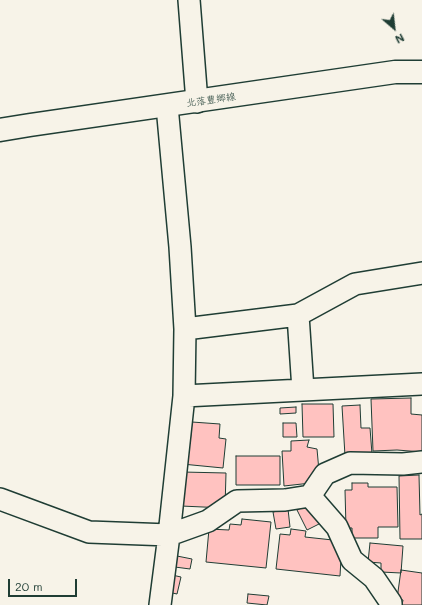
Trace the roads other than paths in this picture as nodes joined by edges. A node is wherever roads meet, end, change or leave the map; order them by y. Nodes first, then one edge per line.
1 (188, 0) edge
2 (422, 72) edge
3 (196, 102) junction
4 (167, 106) junction
5 (0, 130) edge
6 (422, 274) edge
7 (298, 315) junction
8 (185, 329) junction
9 (422, 384) edge
10 (303, 390) junction
11 (184, 396) junction
12 (422, 462) edge
13 (310, 496) junction
14 (0, 499) edge
15 (169, 535) junction
16 (160, 605) edge
17 (391, 605) edge

1 - 3 street
2 - 3 main road, 北落豊郷線
3 - 4 main road, 北落豊郷線
4 - 5 main road, 北落豊郷線
4 - 8 street
6 - 7 street
7 - 8 street
7 - 10 street
8 - 11 street
9 - 10 street
10 - 11 street
11 - 15 street
12 - 13 street
13 - 15 street
13 - 17 street
14 - 15 street
15 - 16 street

